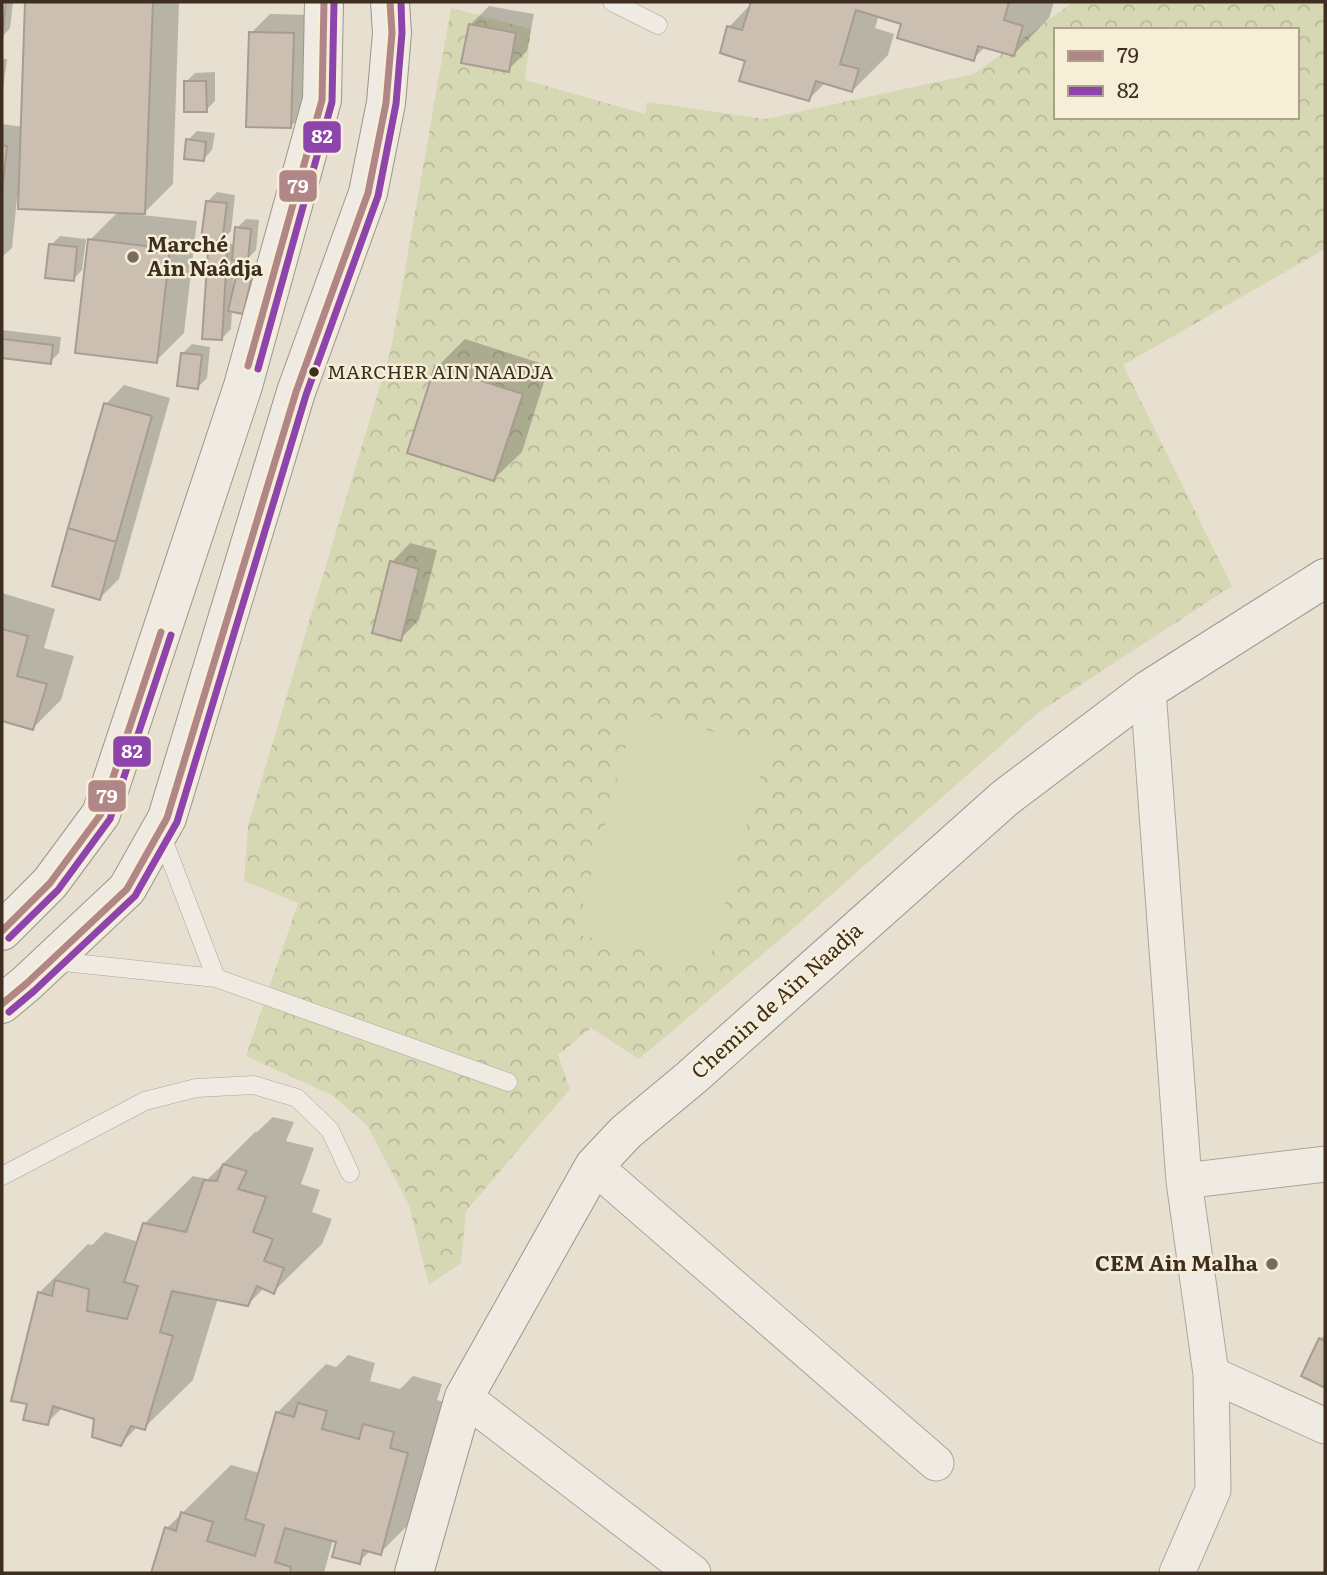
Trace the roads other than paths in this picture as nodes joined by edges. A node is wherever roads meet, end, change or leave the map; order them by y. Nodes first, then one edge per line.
1 (324, 2) edge
2 (390, 2) edge
3 (612, 2) edge
4 (658, 25) dead end
5 (1325, 578) edge
6 (1148, 690) junction
7 (160, 831) junction
8 (2, 931) edge
9 (51, 960) junction
10 (216, 978) junction
11 (2, 1004) edge
12 (508, 1082) dead end
13 (1325, 1164) edge
14 (594, 1166) junction
15 (351, 1172) dead end
16 (2, 1176) edge
17 (1184, 1181) junction
18 (1211, 1374) junction
19 (464, 1397) junction
20 (1325, 1426) edge
21 (936, 1463) dead end
22 (414, 1573) edge
23 (693, 1573) edge
24 (1177, 1573) edge

1 - 8 main road
2 - 7 main road
3 - 4 lane
5 - 6 main road, Chemin de Aïn Naadja
6 - 14 main road, Chemin de Aïn Naadja
6 - 17 street
7 - 9 main road
7 - 10 lane
9 - 10 lane
9 - 11 main road
10 - 12 lane
13 - 17 street
14 - 19 main road, Chemin de Aïn Naadja
14 - 21 street
15 - 16 lane
17 - 18 street
18 - 20 street
18 - 24 street
19 - 22 main road, Chemin de Aïn Naadja
19 - 23 street

